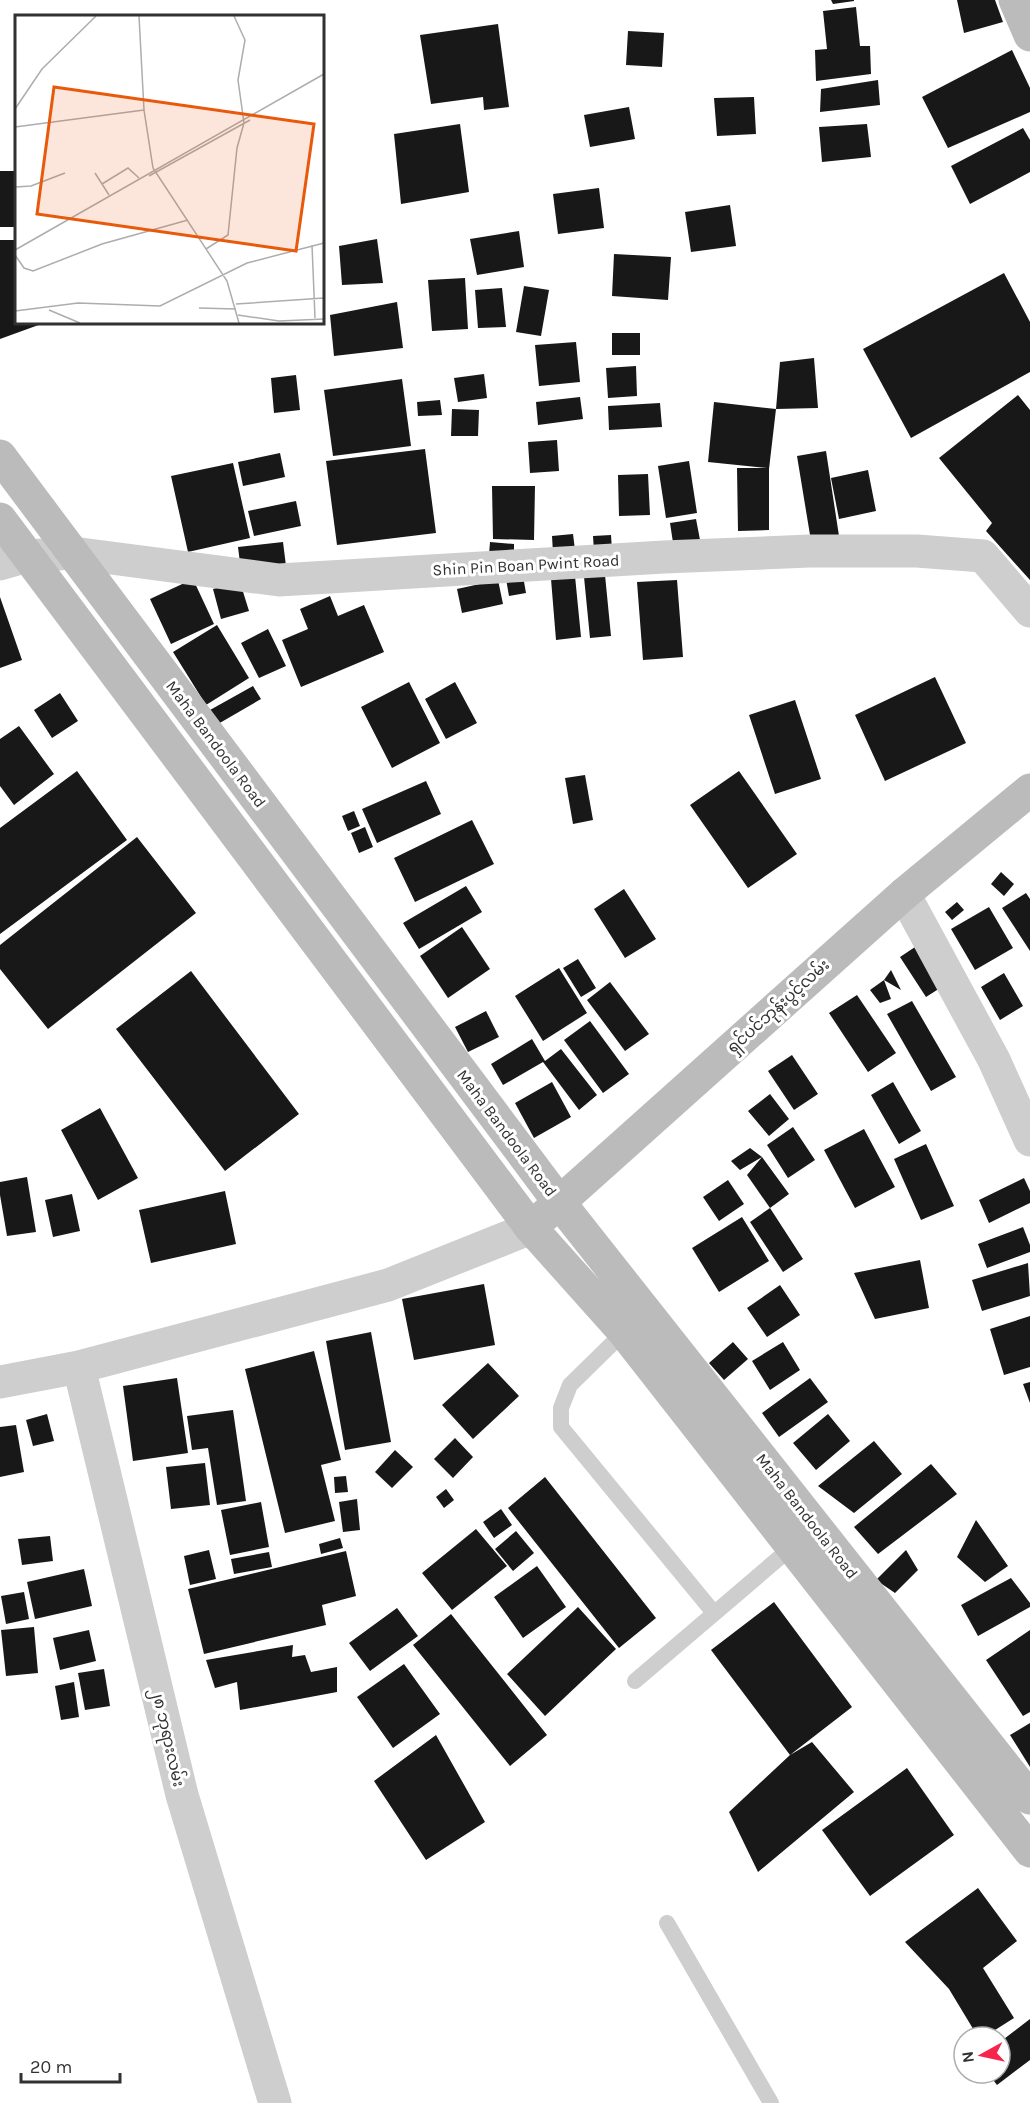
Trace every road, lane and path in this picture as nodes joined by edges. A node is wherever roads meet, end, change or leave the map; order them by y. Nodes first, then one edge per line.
1 (1015, 0) edge
2 (1030, 34) edge
3 (0, 456) edge
4 (0, 519) edge
5 (73, 553) junction
6 (14, 560) edge
7 (1030, 611) edge
8 (1030, 790) edge
9 (904, 894) junction
10 (1030, 1140) edge
11 (559, 1202) junction
12 (531, 1228) junction
13 (624, 1332) junction
14 (79, 1367) junction
15 (0, 1382) edge
16 (792, 1547) junction
17 (714, 1613) junction
18 (635, 1681) dead end
19 (1030, 1798) edge
20 (1030, 1851) edge
21 (667, 1923) dead end
22 (275, 2103) edge
23 (771, 2103) edge

1 - 2 main road
3 - 5 main road, Maha Bandoola Road
4 - 6 main road, Maha Bandoola Road
5 - 6 street, Shin Pin Boan Pwint Road
5 - 7 street, Shin Pin Boan Pwint Road
5 - 11 main road, Maha Bandoola Road
6 - 12 main road, Maha Bandoola Road
8 - 9 main road, ရှင်ပင်ဘုန်းပွင့်လမ်း
9 - 10 street
9 - 11 main road, ရှင်ပင်ဘုန်းပွင့်လမ်း
11 - 12 main road, ရှင်ပင်ဘုန်းပွင့်လမ်း
11 - 19 main road, Maha Bandoola Road
12 - 13 main road, Maha Bandoola Road
12 - 14 street
13 - 16 main road, Maha Bandoola Road
13 - 17 lane
14 - 15 street
14 - 22 street, ၂၈ ဘုရားလမ်း
16 - 17 lane
16 - 20 main road, Maha Bandoola Road
17 - 18 lane
21 - 23 lane

